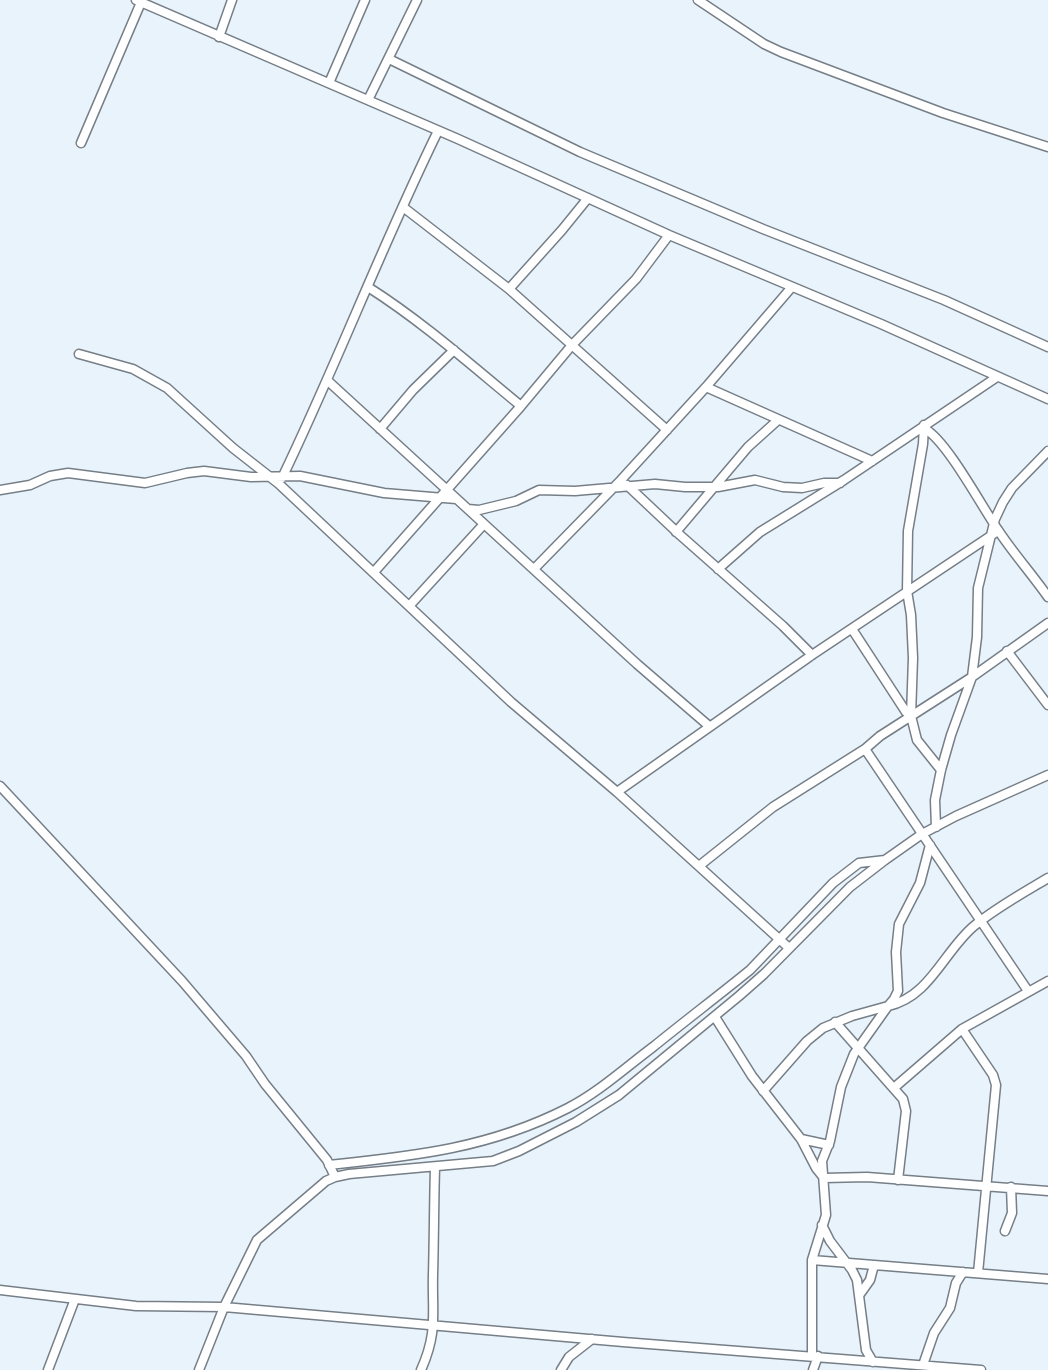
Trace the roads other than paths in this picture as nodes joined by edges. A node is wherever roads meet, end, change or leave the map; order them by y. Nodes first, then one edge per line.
1 (232, 0) edge
2 (365, 0) edge
3 (417, 0) edge
4 (699, 0) edge
5 (140, 1) edge
6 (219, 37) junction
7 (389, 59) junction
8 (329, 83) junction
9 (368, 100) junction
10 (438, 131) junction
11 (81, 143) dead end
12 (1048, 147) edge
13 (588, 198) junction
14 (403, 207) junction
15 (669, 235) junction
16 (368, 287) junction
17 (791, 288) junction
18 (509, 289) junction
19 (572, 345) junction
20 (1048, 347) edge
21 (454, 350) junction
22 (79, 354) dead end
23 (997, 377) junction
24 (328, 381) junction
25 (706, 387) junction
26 (1048, 399) edge
27 (521, 406) junction
28 (778, 420) junction
29 (924, 428) junction
30 (380, 429) junction
31 (667, 430) junction
32 (1048, 451) edge
33 (872, 461) junction
34 (270, 477) junction
35 (281, 480) junction
36 (625, 483) junction
37 (840, 483) junction
38 (614, 487) junction
39 (712, 487) junction
40 (446, 489) junction
41 (0, 490) edge
42 (440, 498) junction
43 (456, 499) junction
44 (468, 509) junction
45 (484, 524) junction
46 (676, 531) junction
47 (995, 531) junction
48 (534, 569) junction
49 (718, 569) junction
50 (374, 572) junction
51 (907, 591) junction
52 (1048, 597) edge
53 (410, 605) junction
54 (1048, 623) edge
55 (852, 629) junction
56 (1007, 651) junction
57 (812, 655) junction
58 (972, 677) junction
59 (1048, 705) edge
60 (911, 716) junction
61 (709, 726) junction
62 (865, 748) junction
63 (941, 770) junction
64 (1048, 775) edge
65 (0, 786) edge
66 (617, 792) junction
67 (936, 826) junction
68 (922, 834) junction
69 (930, 845) junction
70 (885, 860) junction
71 (699, 866) junction
72 (1048, 878) edge
73 (981, 921) junction
74 (780, 939) junction
75 (789, 948) junction
76 (1048, 981) edge
77 (1028, 991) junction
78 (888, 1006) junction
79 (715, 1017) junction
80 (835, 1022) junction
81 (962, 1029) junction
82 (859, 1048) junction
83 (895, 1087) junction
84 (764, 1091) junction
85 (801, 1139) junction
86 (829, 1145) junction
87 (329, 1165) junction
88 (435, 1168) junction
89 (335, 1177) junction
90 (824, 1178) junction
91 (898, 1180) junction
92 (986, 1186) junction
93 (1011, 1187) junction
94 (1048, 1191) edge
95 (822, 1226) junction
96 (1005, 1231) dead end
97 (812, 1260) junction
98 (845, 1262) junction
99 (874, 1265) junction
100 (963, 1272) junction
101 (978, 1273) junction
102 (1048, 1279) edge
103 (0, 1290) edge
104 (860, 1294) junction
105 (75, 1299) junction
106 (224, 1307) junction
107 (435, 1325) junction
108 (592, 1339) junction
109 (815, 1356) junction
110 (873, 1362) junction
111 (923, 1365) junction
112 (48, 1370) edge
113 (200, 1370) edge
114 (421, 1370) edge
115 (561, 1370) edge
116 (813, 1370) edge
117 (981, 1370) edge

1 - 6 street
2 - 8 street
3 - 7 street
4 - 12 street
5 - 6 street
5 - 11 street
6 - 8 street
7 - 9 street
7 - 20 street
8 - 9 street
9 - 10 street
10 - 13 street
10 - 14 street
13 - 15 street
13 - 18 street
14 - 16 street
14 - 18 street
15 - 17 street
15 - 19 street
16 - 21 street
16 - 24 street
17 - 23 street
17 - 25 street
18 - 19 street
19 - 27 street
19 - 31 street
21 - 27 street
21 - 30 street
22 - 34 street
23 - 26 street
23 - 29 street
24 - 30 street
24 - 35 street
25 - 28 street
25 - 31 street
27 - 40 street
28 - 33 street
28 - 39 street
29 - 33 street
29 - 47 street
29 - 51 street
30 - 40 street
31 - 36 street
32 - 47 street
33 - 37 street
34 - 35 street
34 - 41 street
35 - 42 street
35 - 50 street
36 - 38 street
36 - 39 street
36 - 46 street
37 - 39 street
37 - 49 street
38 - 44 street
38 - 48 street
39 - 46 street
40 - 42 street
40 - 43 street
42 - 43 street
42 - 50 street
43 - 44 street
44 - 45 street
45 - 48 street
45 - 53 street
46 - 49 street
47 - 51 street
47 - 52 street
47 - 58 street
48 - 61 street
49 - 57 street
50 - 53 street
51 - 55 street
51 - 60 street
53 - 66 street
54 - 56 street
55 - 57 street
55 - 60 street
56 - 58 street
56 - 59 street
57 - 61 street
58 - 60 street
58 - 63 street
60 - 62 street
60 - 63 street
61 - 66 street
62 - 68 street
62 - 71 street
63 - 67 street
64 - 67 street
65 - 87 street
66 - 71 street
67 - 68 street
68 - 69 street
68 - 70 street
69 - 73 street
69 - 78 street
70 - 74 street
70 - 75 street
71 - 74 street
72 - 73 street
73 - 77 street
73 - 78 street
74 - 75 street
74 - 87 street
75 - 79 street
76 - 77 street
77 - 81 street
78 - 80 street
78 - 82 street
79 - 84 street
79 - 88 street
80 - 82 street
80 - 84 street
81 - 83 street
81 - 92 street
82 - 83 street
82 - 86 street
83 - 91 street
84 - 85 street
85 - 86 street
85 - 90 street
86 - 90 street
87 - 89 street
88 - 89 street
88 - 107 street
89 - 106 street
90 - 91 street
90 - 95 street
91 - 92 street
92 - 93 street
92 - 101 street
93 - 94 street
93 - 96 street
95 - 97 street
95 - 98 street
97 - 98 street
97 - 109 street
98 - 99 street
98 - 104 street
99 - 100 street
99 - 104 street
100 - 101 street
100 - 111 street
101 - 102 street
103 - 105 street
104 - 110 street
105 - 106 street
105 - 112 street
106 - 107 street
106 - 113 street
107 - 108 street
107 - 114 street
108 - 109 street
108 - 115 street
109 - 110 street
109 - 116 street
110 - 111 street
111 - 117 street

